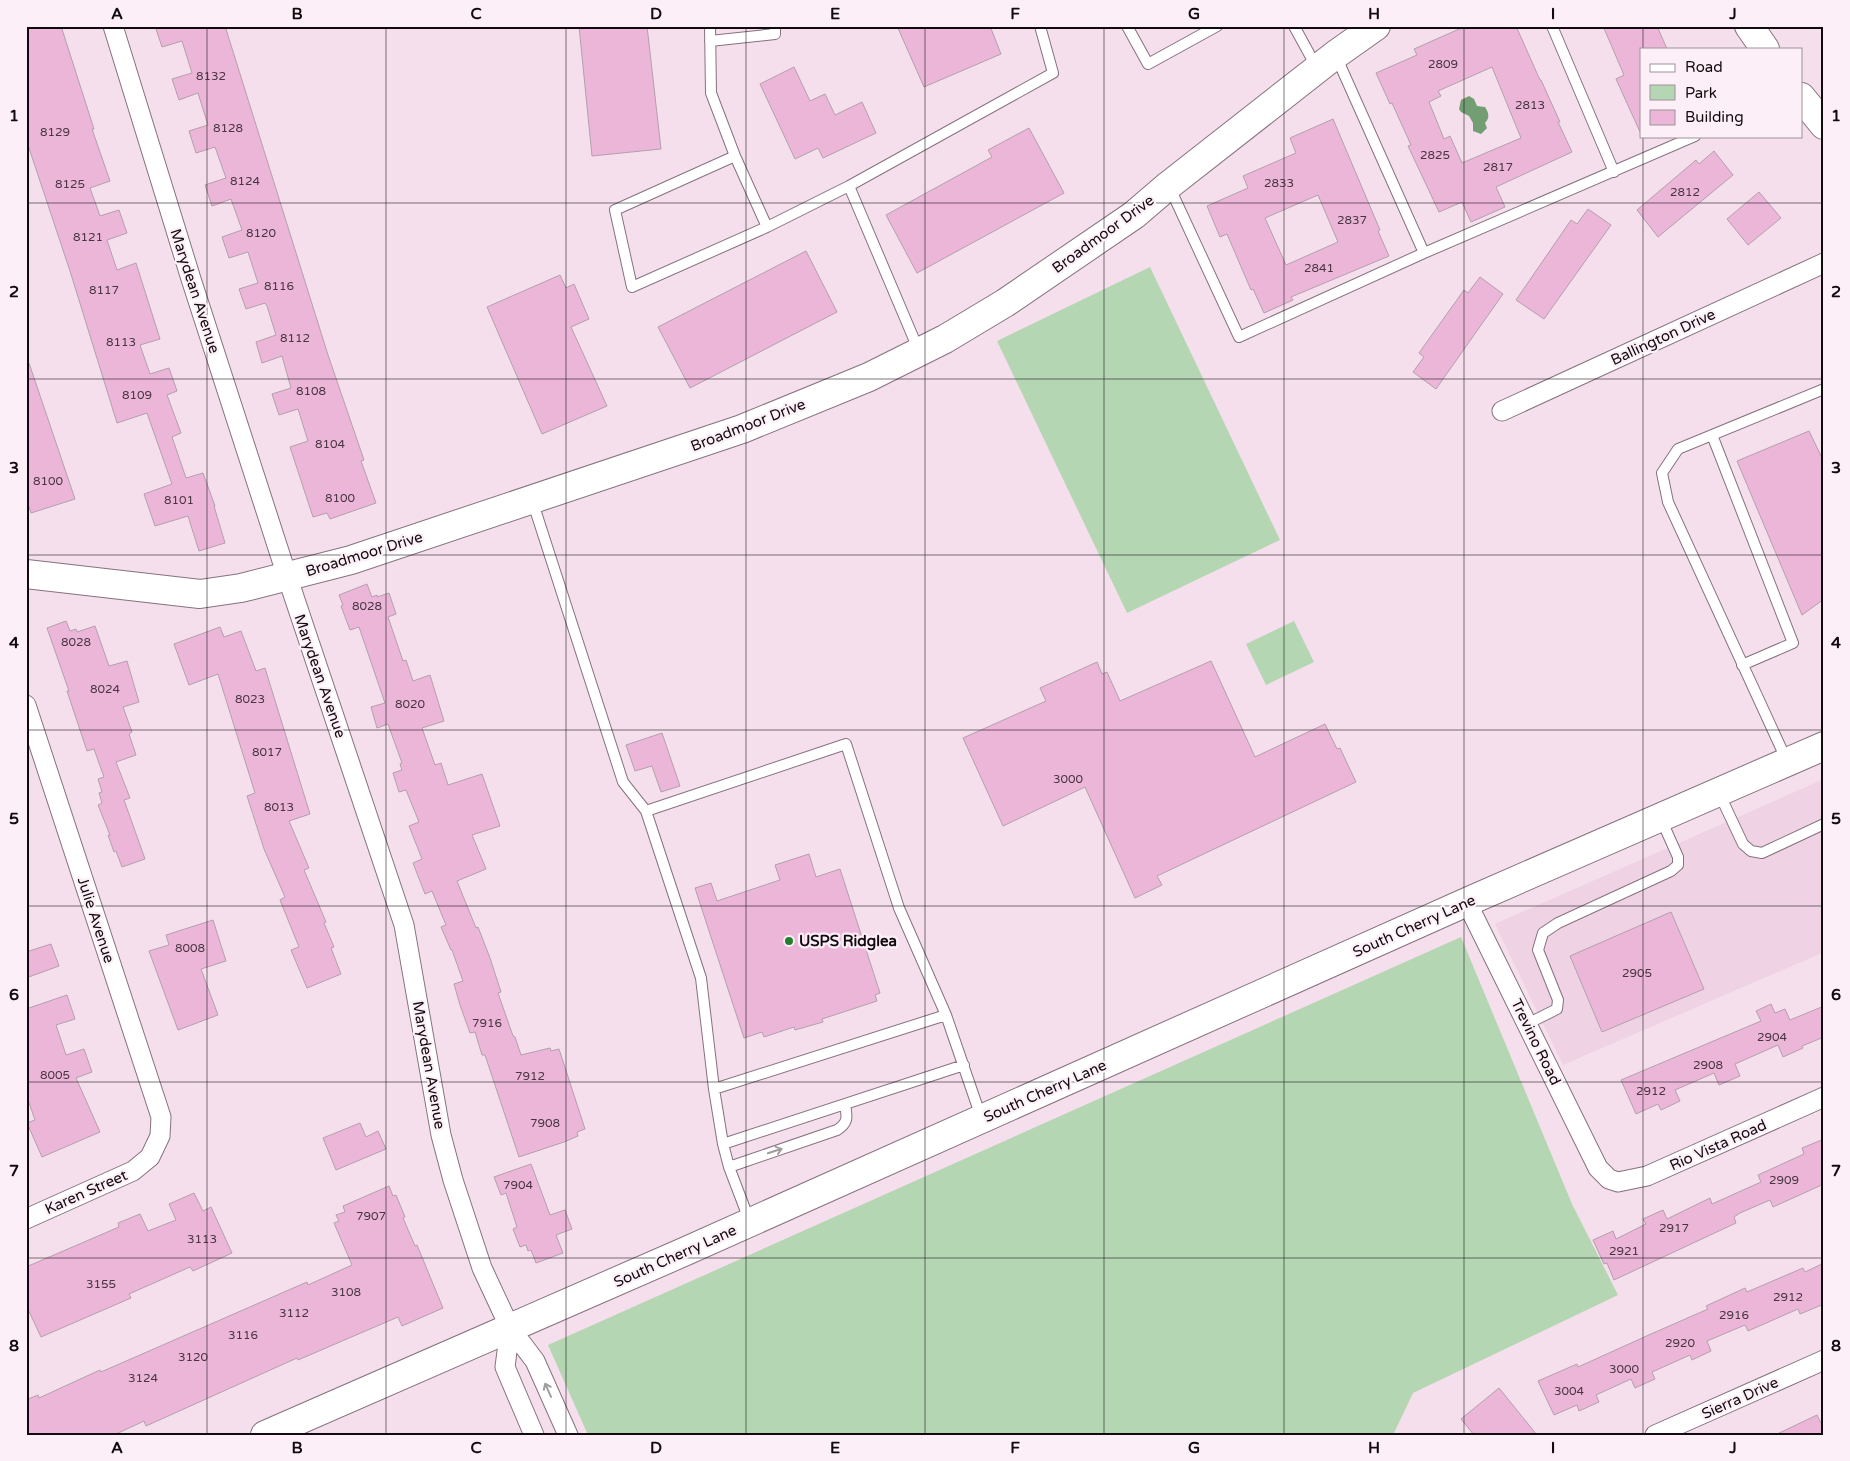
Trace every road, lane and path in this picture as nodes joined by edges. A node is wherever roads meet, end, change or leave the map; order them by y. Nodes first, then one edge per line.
1 (112, 26) edge
2 (710, 26) edge
3 (775, 26) edge
4 (1040, 26) edge
5 (1127, 26) edge
6 (1217, 26) edge
7 (1294, 26) edge
8 (1376, 26) edge
9 (1552, 26) edge
10 (1749, 26) edge
11 (710, 41) junction
12 (1765, 48) edge
13 (1326, 62) junction
14 (1802, 98) edge
15 (1824, 125) edge
16 (1690, 138) edge
17 (736, 156) junction
18 (1614, 172) junction
19 (1169, 185) junction
20 (849, 186) junction
21 (766, 228) junction
22 (1424, 253) junction
23 (1824, 263) edge
24 (919, 352) junction
25 (1824, 389) edge
26 (1502, 411) dead end
27 (1712, 435) junction
28 (532, 499) junction
29 (26, 574) edge
30 (287, 576) junction
31 (1742, 665) junction
32 (26, 705) edge
33 (1824, 746) edge
34 (1787, 762) junction
35 (1718, 793) junction
36 (646, 811) junction
37 (1660, 818) junction
38 (1824, 824) edge
39 (1469, 901) junction
40 (946, 1015) junction
41 (1527, 1024) junction
42 (964, 1065) junction
43 (714, 1089) junction
44 (1824, 1097) edge
45 (845, 1104) junction
46 (982, 1118) junction
47 (160, 1136) joint
48 (723, 1144) junction
49 (729, 1167) junction
50 (1609, 1179) joint
51 (26, 1218) edge
52 (750, 1223) junction
53 (510, 1328) junction
54 (1824, 1360) edge
55 (265, 1435) edge
56 (534, 1435) edge
57 (568, 1435) edge
58 (1655, 1435) edge

1 - 30 street, Marydean Avenue
2 - 11 lane
3 - 11 lane
4 - 20 lane
5 - 6 lane
7 - 13 lane
8 - 13 street, Broadmoor Drive
9 - 18 lane
10 - 12 street
11 - 17 lane
13 - 19 street, Broadmoor Drive
13 - 22 lane
14 - 15 street
16 - 18 lane
17 - 21 lane
17 - 21 lane
18 - 22 lane
19 - 22 lane
19 - 24 street, Broadmoor Drive
20 - 21 lane
20 - 24 lane
23 - 26 street, Ballington Drive
24 - 28 street, Broadmoor Drive
25 - 27 lane
27 - 31 lane
27 - 31 lane
28 - 30 street, Broadmoor Drive
28 - 36 lane
29 - 30 street, Broadmoor Drive
30 - 53 street, Marydean Avenue
31 - 34 lane
32 - 47 street, Julie Avenue
33 - 34 street, South Cherry Lane
34 - 35 street, South Cherry Lane
35 - 37 street, South Cherry Lane
35 - 38 lane
36 - 40 lane
36 - 43 lane
37 - 39 street, South Cherry Lane
37 - 41 lane
39 - 41 street, Trevino Road
39 - 46 street, South Cherry Lane
40 - 42 lane
40 - 43 lane
41 - 50 street, Trevino Road
42 - 45 lane
42 - 46 lane
43 - 48 lane
44 - 50 street, Rio Vista Road
45 - 48 lane
49 -> 45 lane
46 - 52 street, South Cherry Lane
47 - 51 street, Karen Street
48 - 49 lane
49 - 52 lane
52 - 53 street, South Cherry Lane
53 - 55 street, South Cherry Lane
53 - 56 street
57 -> 53 street, Marydean Avenue
54 - 58 street, Sierra Drive

